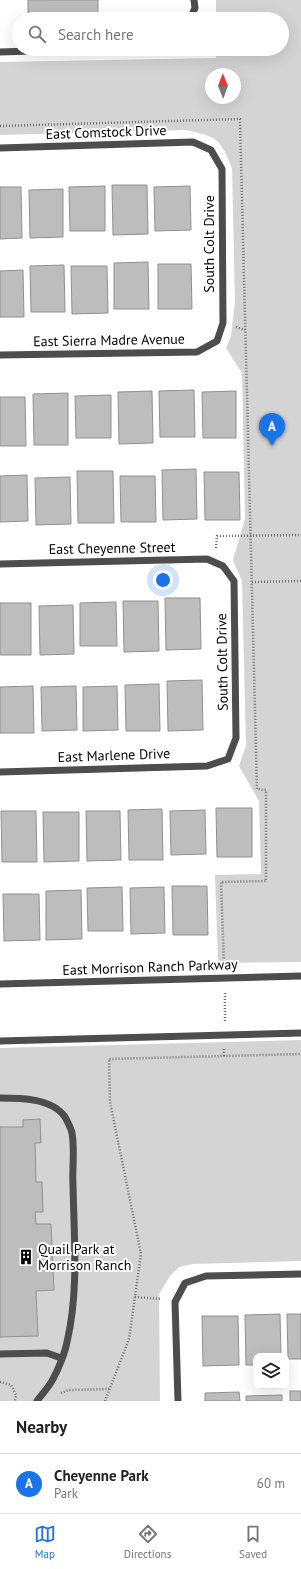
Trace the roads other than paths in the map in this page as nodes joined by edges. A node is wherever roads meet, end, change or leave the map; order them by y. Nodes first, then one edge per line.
1 (194, 0) edge
2 (193, 12) edge
3 (0, 52) edge
4 (12, 52) edge
5 (0, 148) edge
6 (211, 150) joint
7 (217, 341) joint
8 (0, 355) edge
9 (0, 564) edge
10 (223, 566) joint
11 (228, 760) joint
12 (0, 772) edge
13 (301, 976) edge
14 (0, 984) edge
15 (301, 1033) edge
16 (0, 1041) edge
17 (0, 1098) edge
18 (301, 1274) edge
19 (0, 1354) edge
20 (62, 1358) junction
21 (37, 1401) edge
22 (178, 1401) edge

1 - 2 street
3 - 4 street
5 - 6 street, East Comstock Drive
6 - 7 street, South Colt Drive
7 - 8 street, East Sierra Madre Avenue
9 - 10 street, East Cheyenne Street
10 - 11 street, South Colt Drive
11 - 12 street, East Marlene Drive
13 - 14 street, East Morrison Ranch Parkway
15 - 16 street
17 - 20 street
18 - 22 street
19 - 20 street
20 - 21 street

